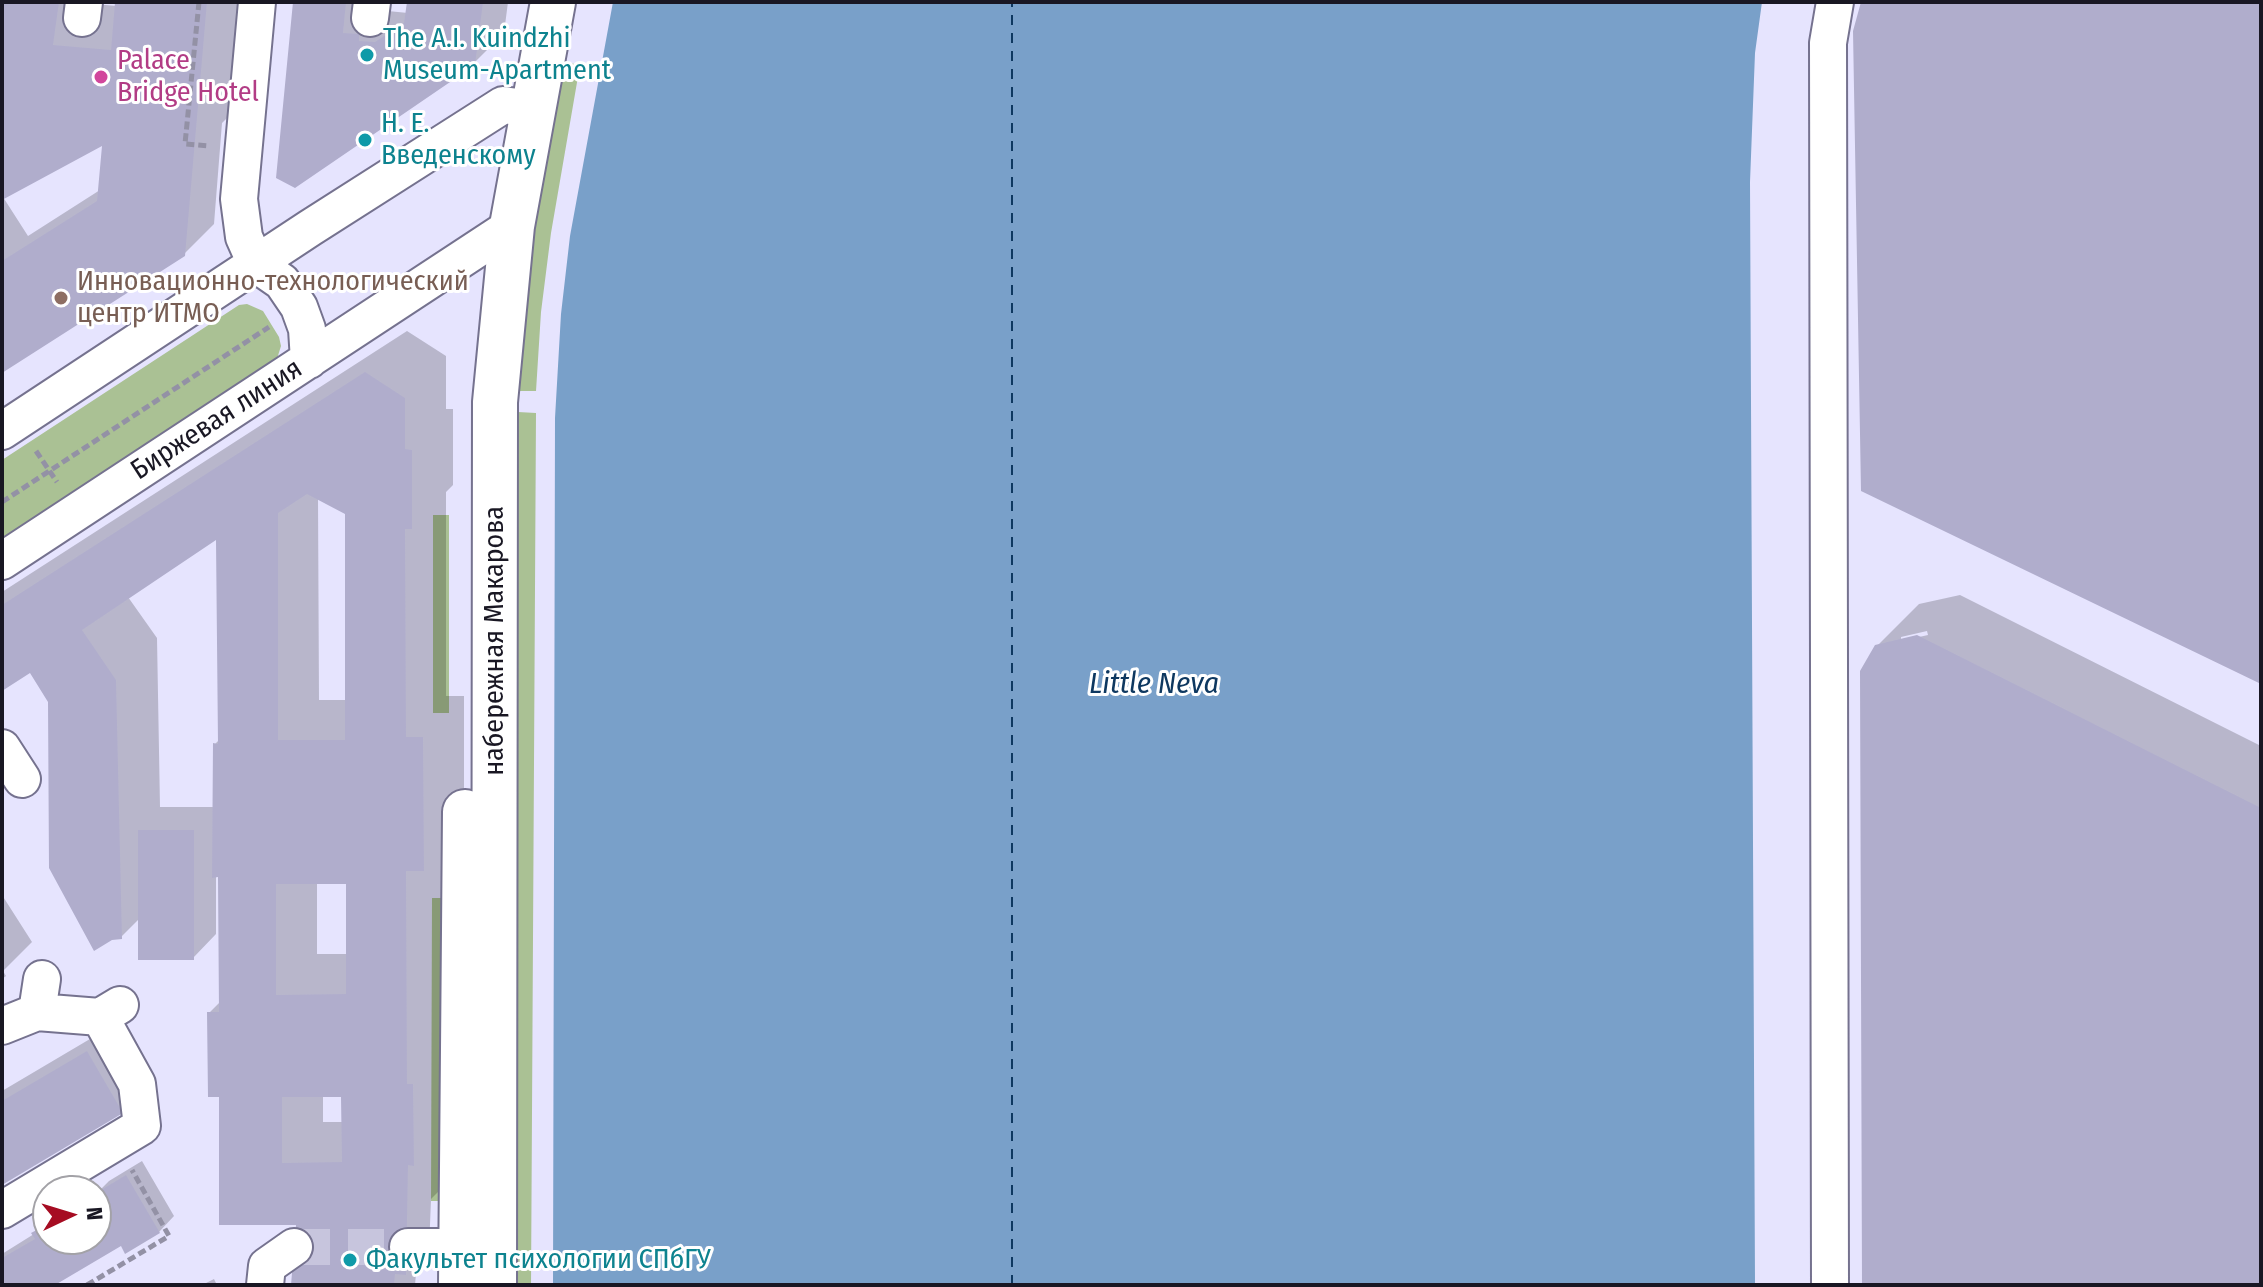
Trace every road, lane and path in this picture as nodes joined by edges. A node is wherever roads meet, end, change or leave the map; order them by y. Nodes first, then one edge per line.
1 (199, 2) edge
2 (257, 2) edge
3 (522, 2) edge
4 (553, 2) edge
5 (1835, 2) edge
6 (518, 107) junction
7 (214, 146) dead end
8 (496, 236) junction
9 (256, 264) junction
10 (272, 325) dead end
11 (309, 360) junction
12 (16, 436) edge
13 (50, 471) junction
14 (62, 489) dead end
15 (2, 502) edge
16 (2, 561) edge
17 (2, 748) edge
18 (22, 779) dead end
19 (2, 1026) edge
20 (116, 1142) junction
21 (2, 1210) edge
22 (294, 1247) tunnel mouth
23 (408, 1247) tunnel mouth
24 (462, 1266) edge
25 (87, 1285) edge
26 (265, 1285) edge
27 (494, 1285) edge
28 (1830, 1285) edge

1 - 7 path
2 - 9 street
3 - 6 main road, набережная Макарова
4 - 6 main road, набережная Макарова
5 - 28 street
6 - 8 main road, набережная Макарова
6 - 9 street
8 - 11 street, Биржевая линия
8 - 24 main road, набережная Макарова
8 - 27 main road, набережная Макарова
9 - 11 street
9 - 12 street
10 - 13 path
11 - 16 street, Биржевая линия
12 - 13 path
13 - 14 path
13 - 15 path
17 - 18 street
19 - 20 street
20 - 21 street
20 - 25 path
22 - 26 street
23 - 24 street

